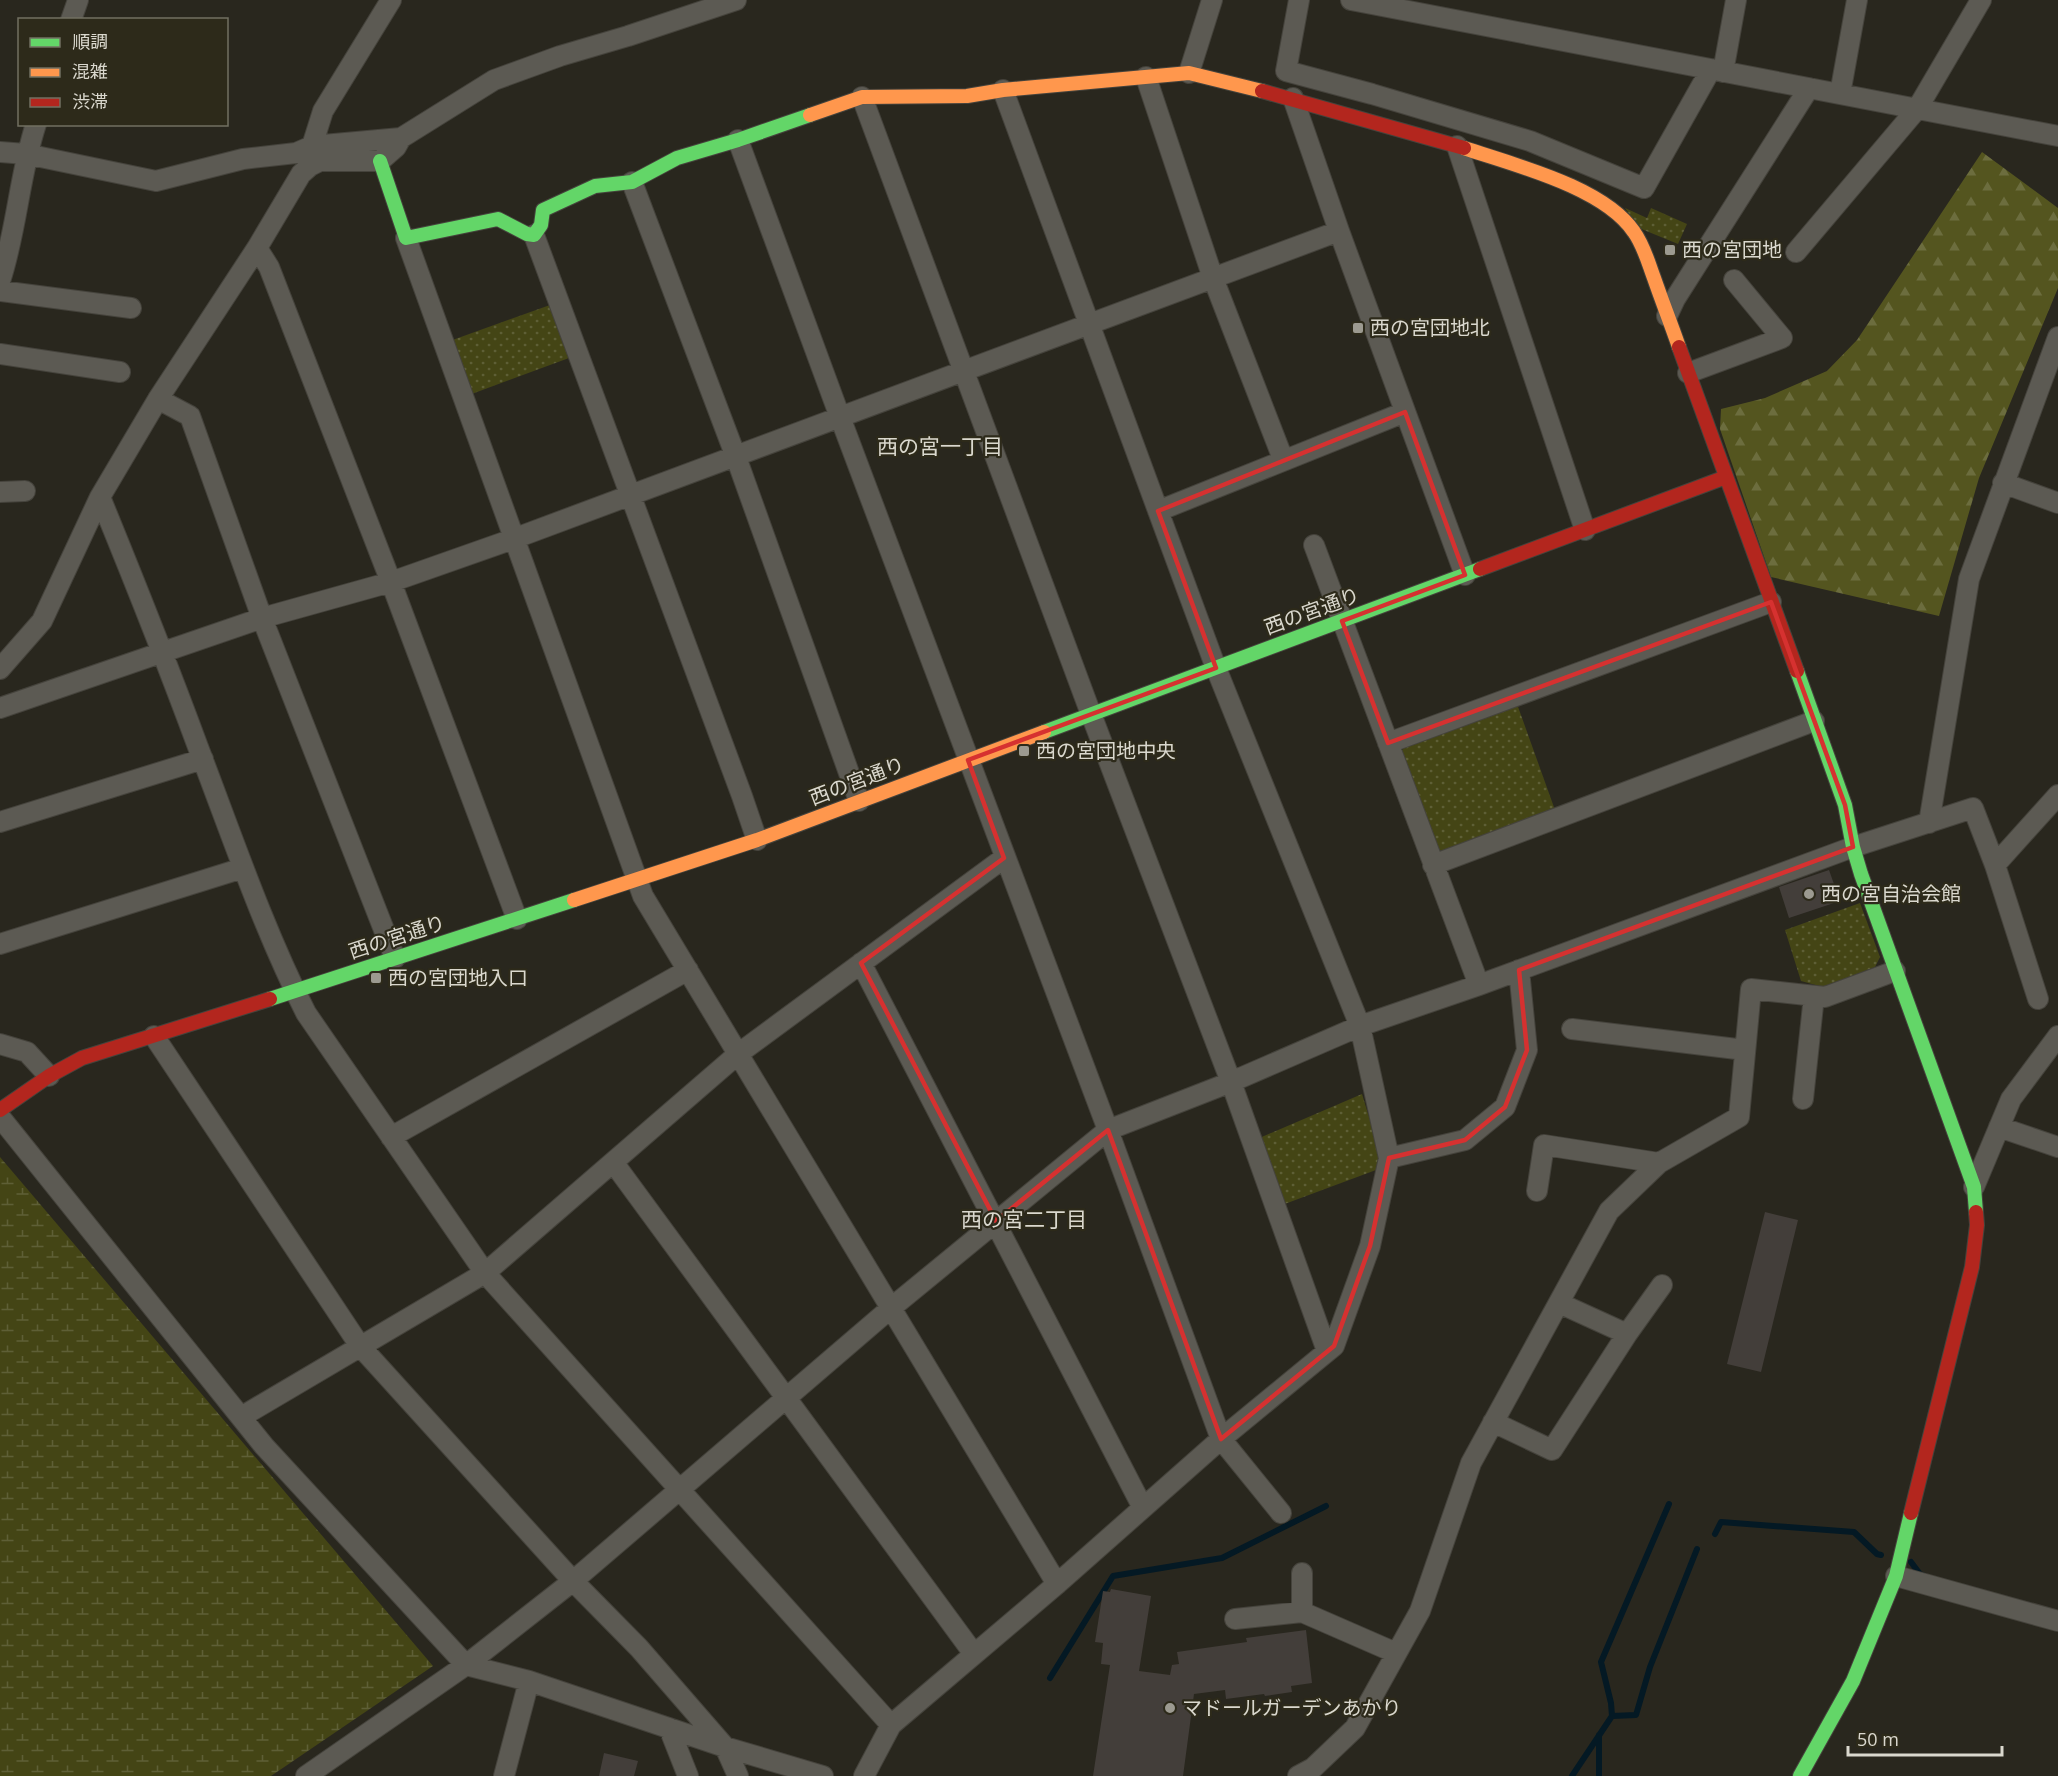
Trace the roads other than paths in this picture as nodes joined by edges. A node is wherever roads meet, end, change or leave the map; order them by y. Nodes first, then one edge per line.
1 (78, 0) edge
2 (391, 0) edge
3 (736, 0) edge
4 (1212, 0) edge
5 (1299, 0) edge
6 (1351, 0) edge
7 (1736, 0) edge
8 (1857, 0) edge
9 (1981, 0) edge
10 (72, 18) edge
11 (1717, 70) junction
12 (1189, 73) junction
13 (1146, 77) junction
14 (1809, 88) junction
15 (1003, 90) junction
16 (1840, 94) junction
17 (862, 97) junction
18 (1293, 98) junction
19 (1917, 109) junction
20 (35, 126) edge
21 (2058, 136) edge
22 (401, 138) junction
23 (738, 140) junction
24 (312, 146) junction
25 (1457, 146) junction
26 (0, 152) edge
27 (26, 154) junction
28 (380, 161) junction
29 (632, 182) junction
30 (1339, 231) junction
31 (534, 235) junction
32 (406, 238) junction
33 (257, 248) junction
34 (1796, 252) dead end
35 (1213, 278) junction
36 (1734, 280) dead end
37 (0, 281) edge
38 (0, 291) edge
39 (131, 308) dead end
40 (1667, 316) junction
41 (1088, 324) junction
42 (2058, 338) edge
43 (0, 354) edge
44 (963, 370) junction
45 (120, 372) dead end
46 (1688, 373) junction
47 (158, 399) junction
48 (1405, 412) junction
49 (840, 417) junction
50 (736, 457) junction
51 (1283, 459) junction
52 (1726, 477) junction
53 (2003, 483) junction
54 (25, 491) dead end
55 (0, 492) edge
56 (100, 496) junction
57 (630, 496) junction
58 (2058, 503) edge
59 (1158, 511) junction
60 (1585, 530) junction
61 (513, 539) junction
62 (1314, 545) dead end
63 (1465, 575) junction
64 (390, 582) junction
65 (1771, 602) junction
66 (262, 618) junction
67 (1342, 621) junction
68 (163, 652) junction
69 (1216, 668) junction
70 (0, 669) edge
71 (0, 708) edge
72 (1091, 714) junction
73 (1814, 721) junction
74 (1388, 743) junction
75 (203, 759) junction
76 (968, 760) junction
77 (2058, 795) edge
78 (859, 801) junction
79 (0, 822) edge
80 (1929, 823) junction
81 (757, 840) junction
82 (1853, 848) junction
83 (1004, 858) junction
84 (1433, 865) junction
85 (1995, 865) junction
86 (243, 868) junction
87 (637, 880) junction
88 (517, 919) junction
89 (0, 944) edge
90 (395, 958) junction
91 (861, 963) junction
92 (688, 970) junction
93 (1519, 970) junction
94 (1895, 971) junction
95 (1479, 985) junction
96 (295, 991) junction
97 (1814, 996) junction
98 (2038, 999) dead end
99 (1360, 1026) junction
100 (1572, 1029) dead end
101 (154, 1036) junction
102 (2058, 1036) edge
103 (0, 1044) edge
104 (1745, 1050) junction
105 (738, 1054) junction
106 (48, 1076) junction
107 (1231, 1082) junction
108 (1803, 1099) dead end
109 (0, 1110) edge
110 (0, 1117) edge
111 (1999, 1127) junction
112 (1108, 1130) junction
113 (391, 1137) junction
114 (2058, 1147) edge
115 (1389, 1158) junction
116 (613, 1162) junction
117 (1659, 1164) junction
118 (1974, 1187) junction
119 (1536, 1191) dead end
120 (996, 1221) junction
121 (485, 1273) junction
122 (1662, 1285) dead end
123 (1559, 1303) junction
124 (891, 1308) junction
125 (1627, 1334) junction
126 (360, 1346) junction
127 (1327, 1351) junction
128 (787, 1398) junction
129 (241, 1417) junction
130 (1493, 1422) junction
131 (1221, 1439) junction
132 (680, 1490) junction
133 (1143, 1508) junction
134 (1281, 1513) dead end
135 (1302, 1573) dead end
136 (1896, 1576) junction
137 (573, 1581) junction
138 (1057, 1584) junction
139 (1302, 1612) junction
140 (1235, 1619) dead end
141 (2058, 1621) edge
142 (1396, 1653) junction
143 (974, 1654) junction
144 (466, 1665) junction
145 (530, 1681) junction
146 (891, 1725) junction
147 (669, 1728) junction
148 (725, 1747) junction
149 (306, 1776) edge
150 (504, 1776) edge
151 (688, 1776) edge
152 (738, 1776) edge
153 (823, 1776) edge
154 (864, 1776) edge
155 (1298, 1776) edge
156 (1800, 1776) edge

1 - 10 street
2 - 24 street
3 - 22 street
4 - 12 street
5 - 11 street
6 - 11 street
7 - 11 street
8 - 16 street
9 - 19 street
11 - 14 street
12 - 13 street
12 - 18 street
13 - 15 street
13 - 35 street
14 - 16 street
14 - 40 street
15 - 17 street
15 - 41 street
16 - 19 street
17 - 23 street
17 - 44 street
18 - 25 street
18 - 30 street
19 - 21 street
19 - 34 street
20 - 27 street
22 - 24 street
22 - 28 street
23 - 29 street
23 - 49 street
24 - 27 street
25 - 40 street
25 - 60 street
26 - 27 street
27 - 37 street
28 - 32 street
28 - 33 street
29 - 31 street
29 - 50 street
30 - 35 street
30 - 48 street
31 - 32 street
31 - 57 street
32 - 61 street
33 - 47 street
33 - 64 street
35 - 41 street
35 - 51 street
36 - 46 street
38 - 39 street
40 - 46 street
41 - 44 street
41 - 59 street
42 - 53 street
43 - 45 street
44 - 49 street
44 - 72 street
46 - 52 street
47 - 56 street
47 - 66 street
48 - 51 street
48 - 63 street
49 - 50 street
49 - 76 street
50 - 57 street
50 - 78 street
51 - 59 street
52 - 60 street, 西の宮通り
52 - 65 street
53 - 58 street
53 - 80 street
54 - 55 street
56 - 68 street
56 - 70 street
57 - 61 street
57 - 81 street
59 - 69 street
60 - 63 street, 西の宮通り
61 - 64 street
61 - 87 street
62 - 67 street
63 - 67 street, 西の宮通り
64 - 66 street
64 - 88 street
65 - 73 street
65 - 74 street
66 - 68 street
66 - 90 street
67 - 69 street, 西の宮通り
67 - 74 street
68 - 71 street
68 - 75 street
69 - 72 street, 西の宮通り
69 - 99 street
72 - 76 street, 西の宮通り
72 - 107 street
73 - 82 street
73 - 84 street
74 - 84 street
75 - 79 street
75 - 86 street
76 - 78 street, 西の宮通り
76 - 83 street
77 - 85 street
78 - 81 street, 西の宮通り
80 - 82 street
80 - 85 street
81 - 87 street, 西の宮通り
82 - 93 street
82 - 94 street
83 - 91 street
83 - 112 street
84 - 95 street
85 - 98 street
86 - 89 street
86 - 96 street
87 - 88 street, 西の宮通り
87 - 92 street
88 - 90 street, 西の宮通り
90 - 96 street, 西の宮通り
91 - 105 street
91 - 120 street
92 - 105 street
92 - 113 street
93 - 95 street
93 - 115 street
94 - 97 street
94 - 118 street
95 - 99 street
96 - 101 street, 西の宮通り
96 - 113 street
97 - 104 street
97 - 108 street
99 - 107 street
99 - 115 street
100 - 104 street
101 - 106 street, 西の宮通り
101 - 126 street
102 - 111 street
103 - 106 street
104 - 117 street
105 - 116 street
105 - 124 street
106 - 109 street, 西の宮通り
107 - 112 street
107 - 127 street
110 - 129 street
111 - 114 street
111 - 118 street
112 - 120 street
112 - 131 street
113 - 121 street
115 - 127 street
116 - 121 street
116 - 128 street
117 - 119 street
117 - 123 street
118 - 136 street
120 - 124 street
120 - 133 street
121 - 126 street
121 - 132 street
122 - 125 street
123 - 125 street
123 - 130 street
124 - 128 street
124 - 138 street
125 - 130 street
126 - 129 street
126 - 137 street
127 - 131 street
128 - 132 street
128 - 143 street
129 - 144 street
130 - 142 street
131 - 133 street
131 - 134 street
132 - 137 street
132 - 146 street
133 - 138 street
135 - 139 street
136 - 141 street
136 - 156 street
137 - 144 street
137 - 148 street
138 - 143 street
139 - 140 street
139 - 142 street
142 - 155 street
143 - 146 street
144 - 145 street
144 - 149 street
145 - 147 street
145 - 150 street
146 - 154 street
147 - 148 street
147 - 151 street
148 - 152 street
148 - 153 street

